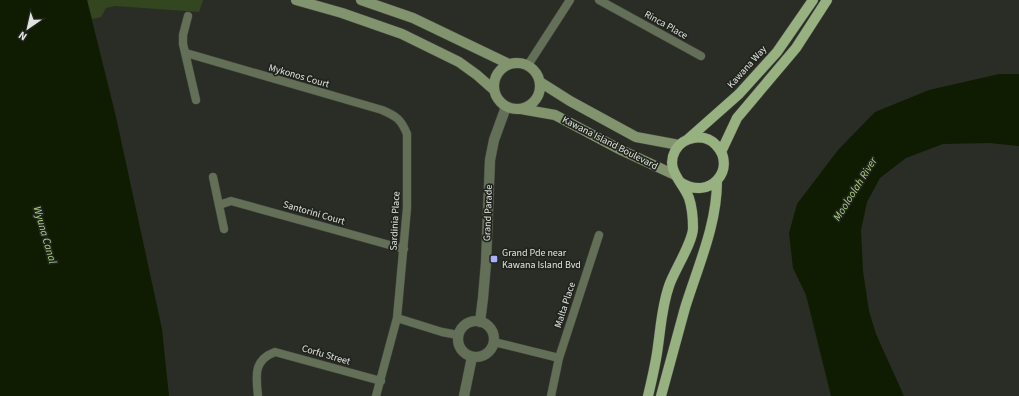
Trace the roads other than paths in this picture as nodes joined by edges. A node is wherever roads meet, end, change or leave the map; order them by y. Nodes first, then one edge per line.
1 (296, 0) edge
2 (361, 0) edge
3 (570, 0) edge
4 (599, 0) edge
5 (813, 0) edge
6 (827, 0) edge
7 (188, 16) dead end
8 (186, 53) junction
9 (701, 56) dead end
10 (509, 64) junction
11 (528, 65) junction
12 (540, 82) junction
13 (494, 90) junction
14 (196, 100) dead end
15 (506, 107) junction
16 (521, 109) junction
17 (403, 125) joint
18 (683, 143) junction
19 (721, 152) junction
20 (213, 177) dead end
21 (678, 178) junction
22 (717, 181) junction
23 (219, 205) junction
24 (224, 229) dead end
25 (599, 235) dead end
26 (404, 249) junction
27 (397, 318) junction
28 (480, 322) junction
29 (458, 335) junction
30 (494, 342) junction
31 (472, 357) junction
32 (559, 358) junction
33 (381, 381) junction
34 (258, 396) edge
35 (376, 396) edge
36 (464, 396) edge
37 (551, 396) edge
38 (648, 396) edge
39 (661, 396) edge

1 - 13 main road
2 - 10 main road
3 - 11 street
4 - 9 street, Rinca Place
5 - 18 main road, Kawana Way
6 - 19 main road
7 - 8 street
8 - 14 street
8 - 17 street, Mykonos Court
10 - 11 main road
10 - 13 main road
11 - 12 main road
12 - 16 main road
12 - 18 main road, Kawana Island Boulevard
13 - 15 main road
15 - 16 main road
15 - 28 street, Grand Parade
16 - 21 main road, Kawana Island Boulevard
17 - 26 street, Sardinia Place
18 - 19 main road
18 - 21 main road
19 - 22 main road
20 - 23 street
21 - 22 main road
21 - 38 main road
22 - 39 main road
23 - 24 street
23 - 26 street, Santorini Court
25 - 32 street, Malta Place
26 - 27 street, Sardinia Place
27 - 29 street
27 - 33 street, Sardinia Place
28 - 29 street
28 - 30 street
29 - 31 street
30 - 31 street
30 - 32 street
31 - 36 street
32 - 37 street, Malta Place
33 - 34 street, Corfu Street
33 - 35 street, Sardinia Place

